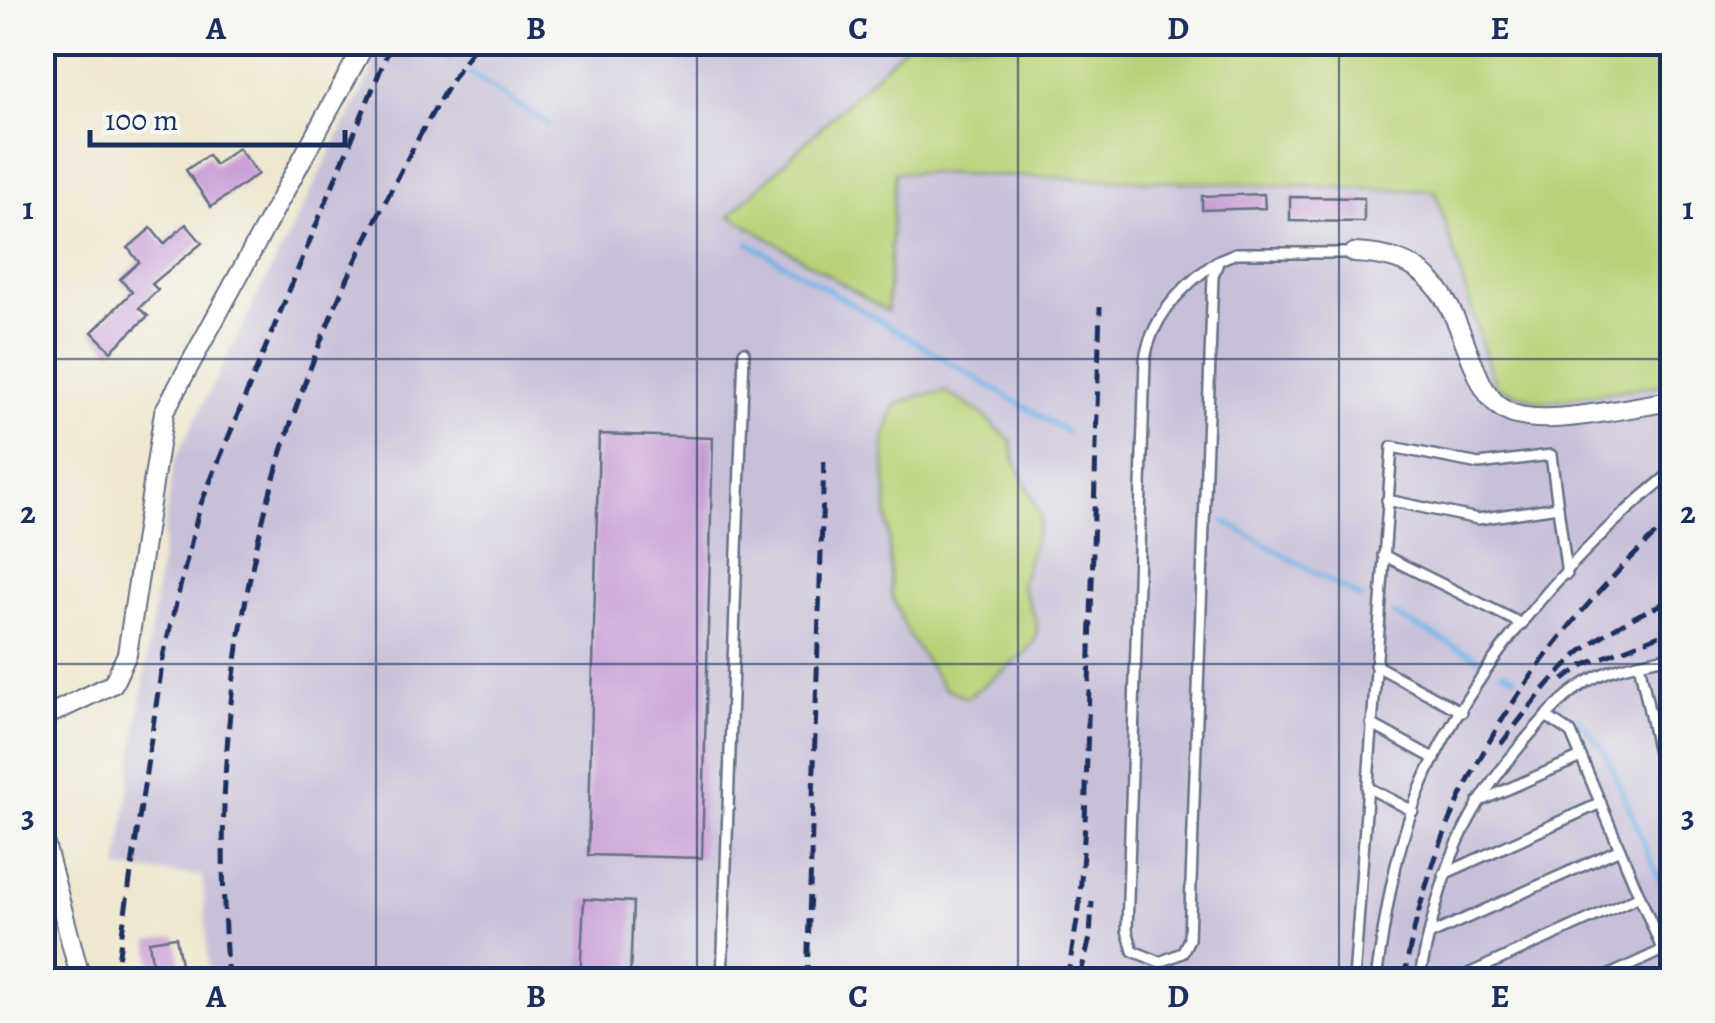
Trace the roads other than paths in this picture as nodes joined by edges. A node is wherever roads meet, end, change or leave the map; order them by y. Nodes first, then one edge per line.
1 (366, 42) edge
2 (1354, 253) joint
3 (1219, 260) junction
4 (744, 352) dead end
5 (1672, 402) edge
6 (1672, 472) edge
7 (1388, 500) junction
8 (1558, 507) junction
9 (1383, 555) junction
10 (1568, 574) junction
11 (1522, 624) junction
12 (1672, 656) edge
13 (1639, 663) junction
14 (1375, 665) junction
15 (1462, 712) junction
16 (1546, 716) junction
17 (42, 718) edge
18 (1371, 724) junction
19 (1581, 757) junction
20 (1435, 759) junction
21 (1367, 786) junction
22 (1476, 802) junction
23 (1601, 803) junction
24 (1413, 811) junction
25 (1672, 820) edge
26 (42, 832) edge
27 (1620, 850) junction
28 (1443, 874) junction
29 (1640, 896) junction
30 (1429, 936) junction
31 (1663, 950) junction
32 (1672, 973) edge
33 (81, 980) edge
34 (722, 980) edge
35 (1354, 980) edge
36 (1376, 980) edge
37 (1419, 980) edge
38 (1455, 980) edge
39 (1600, 980) edge

1 - 17 street
2 - 3 lane
2 - 5 street
3 - 3 lane
4 - 34 lane
6 - 10 lane
7 - 8 lane
7 - 8 lane
7 - 9 lane
8 - 10 lane
9 - 11 lane
9 - 14 lane
10 - 11 lane
11 - 15 lane
12 - 13 lane
13 - 16 lane
13 - 25 lane
14 - 15 lane
14 - 18 lane
15 - 20 lane
16 - 19 lane
16 - 22 lane
18 - 20 lane
18 - 21 lane
19 - 22 lane
19 - 23 lane
20 - 24 lane
21 - 24 lane
21 - 35 lane
22 - 28 lane
23 - 27 lane
23 - 28 lane
24 - 36 lane
26 - 33 street
27 - 29 lane
27 - 30 lane
28 - 30 lane
29 - 31 lane
29 - 38 lane
30 - 37 lane
31 - 32 lane
31 - 39 lane

